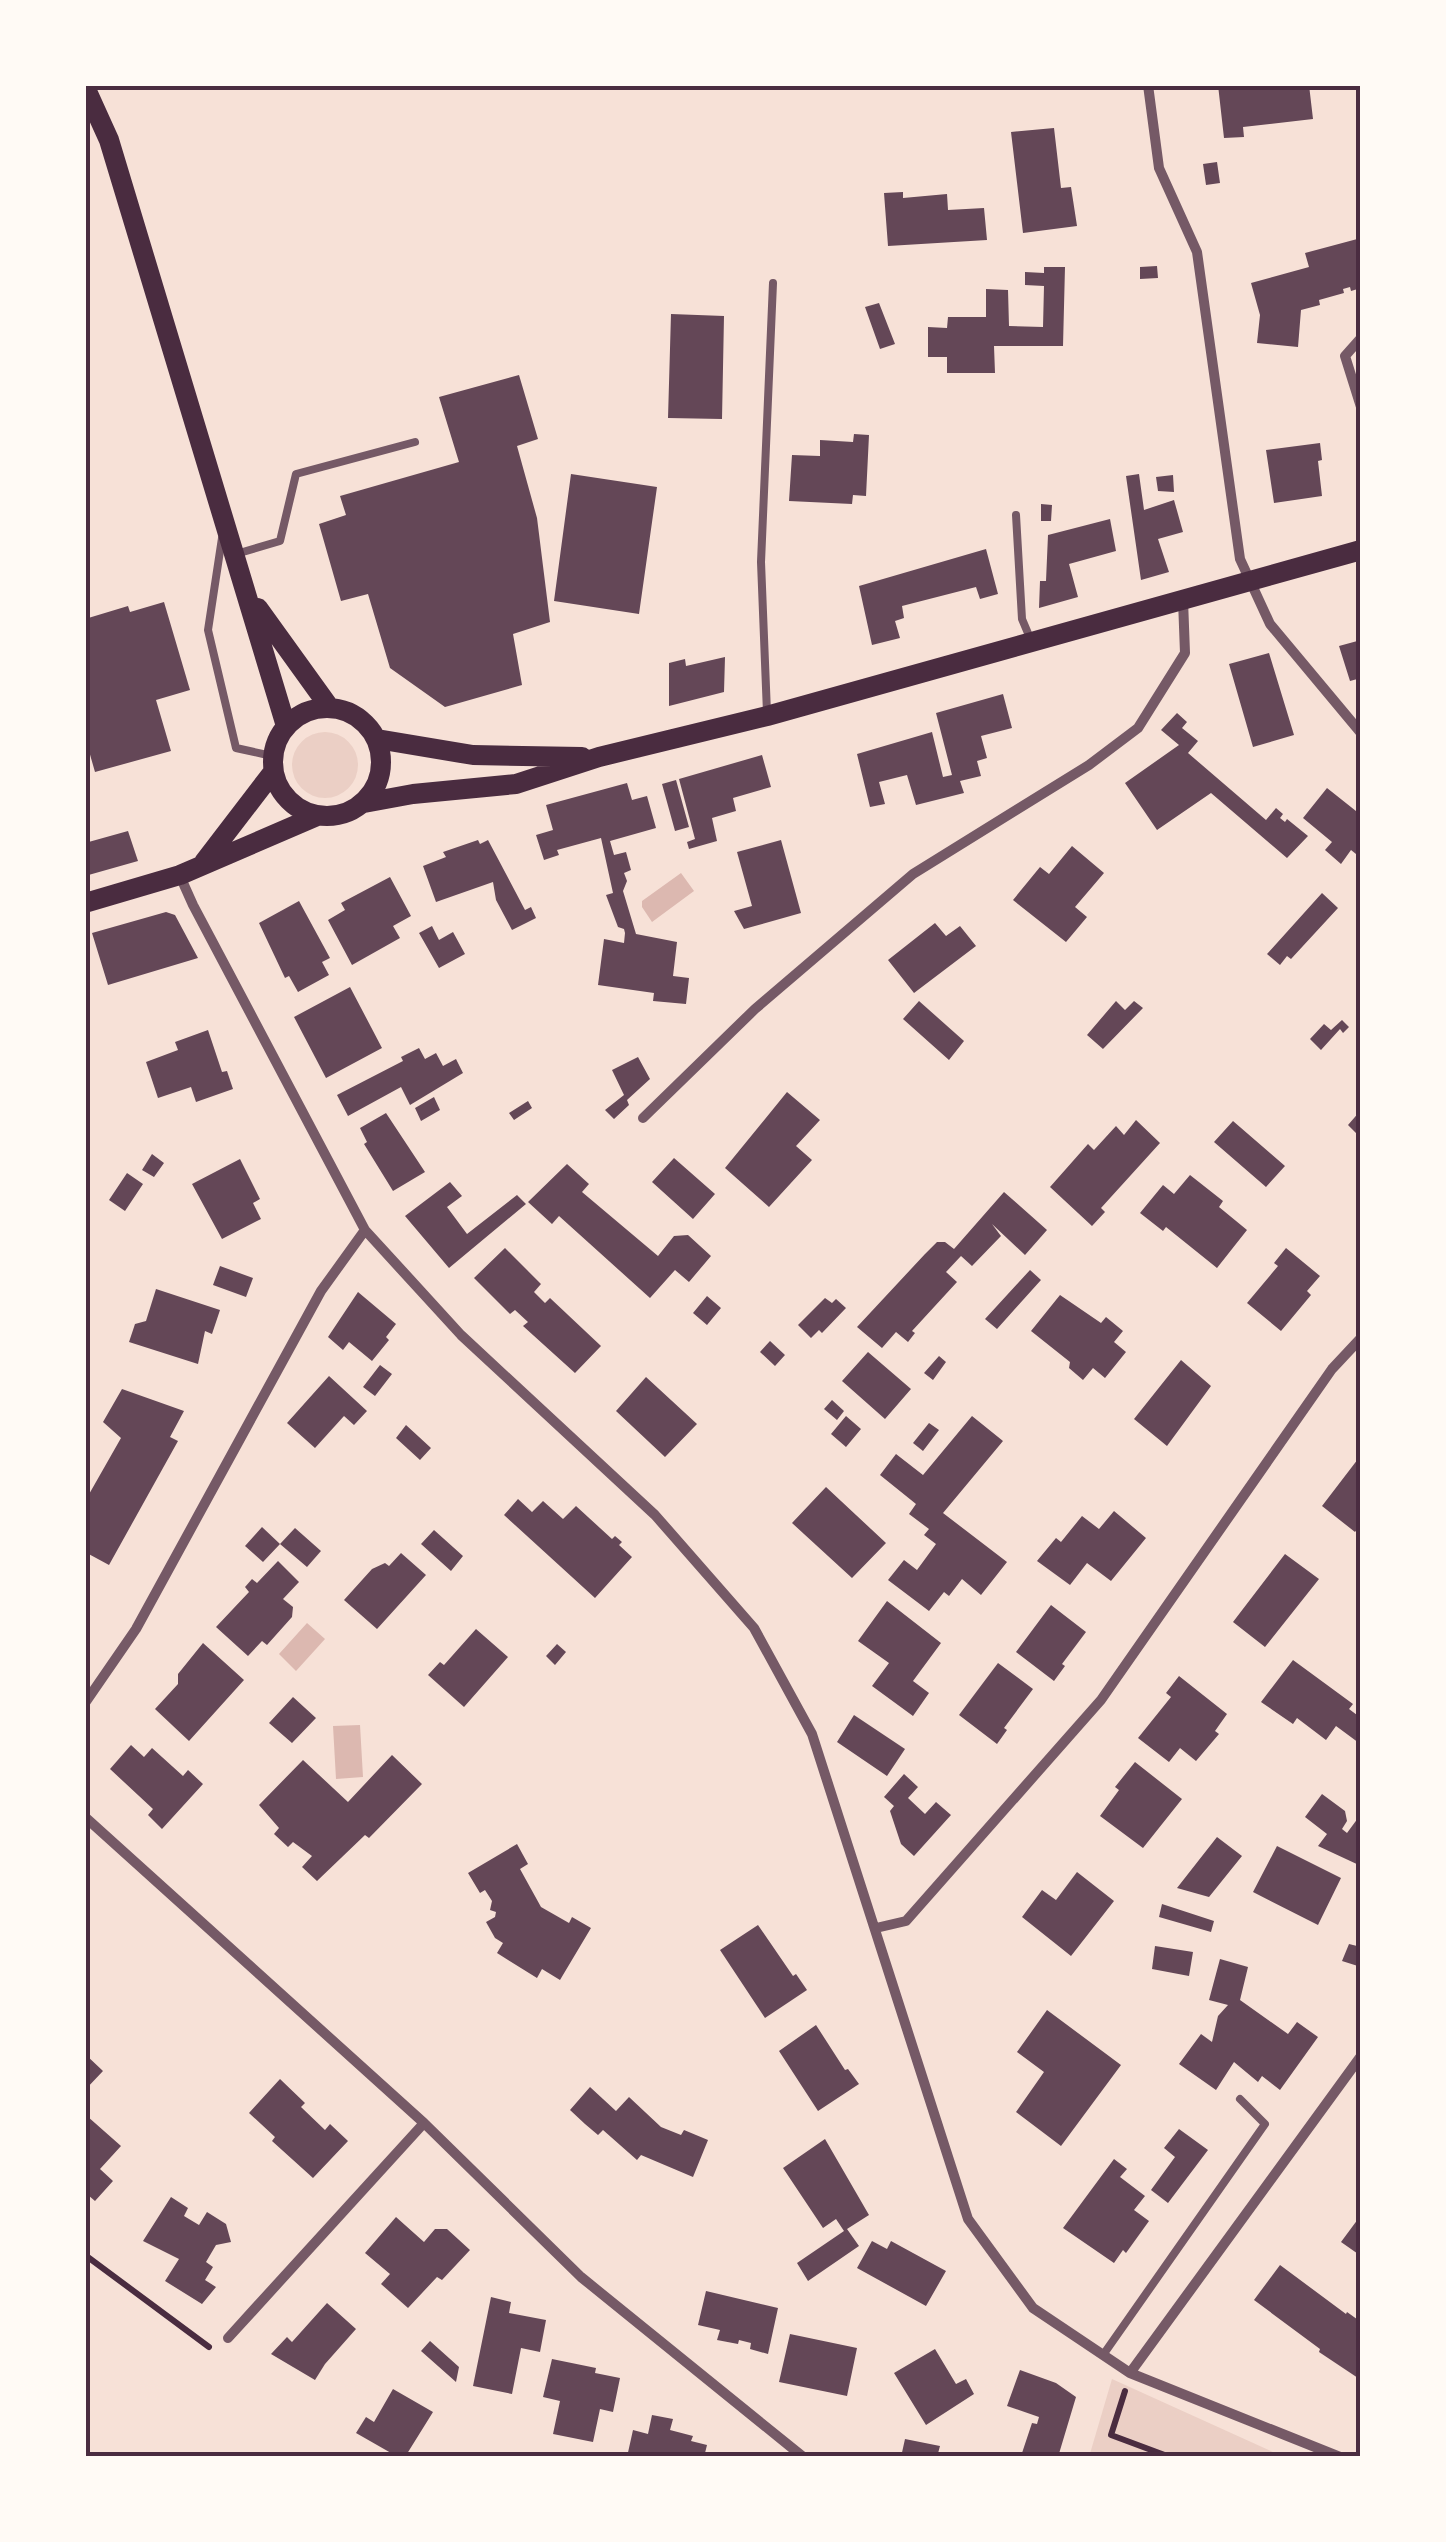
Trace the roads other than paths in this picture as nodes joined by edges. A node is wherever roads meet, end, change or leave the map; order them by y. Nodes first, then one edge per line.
1 (1148, 85) edge
2 (85, 87) edge
3 (773, 283) dead end
4 (1361, 338) edge
5 (1361, 407) edge
6 (415, 442) dead end
7 (1016, 515) dead end
8 (225, 519) junction
9 (1361, 550) edge
10 (236, 554) junction
11 (1248, 581) junction
12 (248, 594) junction
13 (1182, 600) junction
14 (1032, 642) junction
15 (330, 708) junction
16 (767, 716) junction
17 (286, 726) junction
18 (1361, 733) edge
19 (376, 739) junction
20 (598, 757) junction
21 (272, 764) junction
22 (364, 803) junction
23 (317, 816) junction
24 (202, 864) junction
25 (180, 875) junction
26 (85, 904) edge
27 (642, 1118) dead end
28 (365, 1230) junction
29 (1361, 1338) edge
30 (85, 1703) edge
31 (85, 1817) edge
32 (876, 1928) junction
33 (1361, 2056) edge
34 (1240, 2099) dead end
35 (424, 2122) junction
36 (228, 2338) road end
37 (1103, 2355) junction
38 (1130, 2373) junction
39 (802, 2456) edge
40 (1340, 2457) edge

1 - 11 street
2 - 8 main road
3 - 16 lane
4 - 5 street
6 - 10 lane
7 - 14 lane
8 - 10 main road
8 - 21 lane
9 - 11 main road
10 - 12 main road
11 - 13 main road
11 - 18 street
12 - 15 main road
12 - 17 main road
13 - 14 main road
13 - 27 street
14 - 16 main road
15 - 17 main road
15 - 19 main road
16 - 20 main road
17 - 21 main road
19 - 20 main road
19 - 22 main road
20 - 22 main road
21 - 23 main road
21 - 24 main road
22 - 23 main road
23 - 24 main road
24 - 25 main road
25 - 26 main road
25 - 28 street
28 - 30 street
28 - 32 street
29 - 32 street
31 - 35 street
32 - 37 street
33 - 38 street
34 - 37 lane
35 - 36 street
35 - 39 street
37 - 38 street
38 - 40 street

